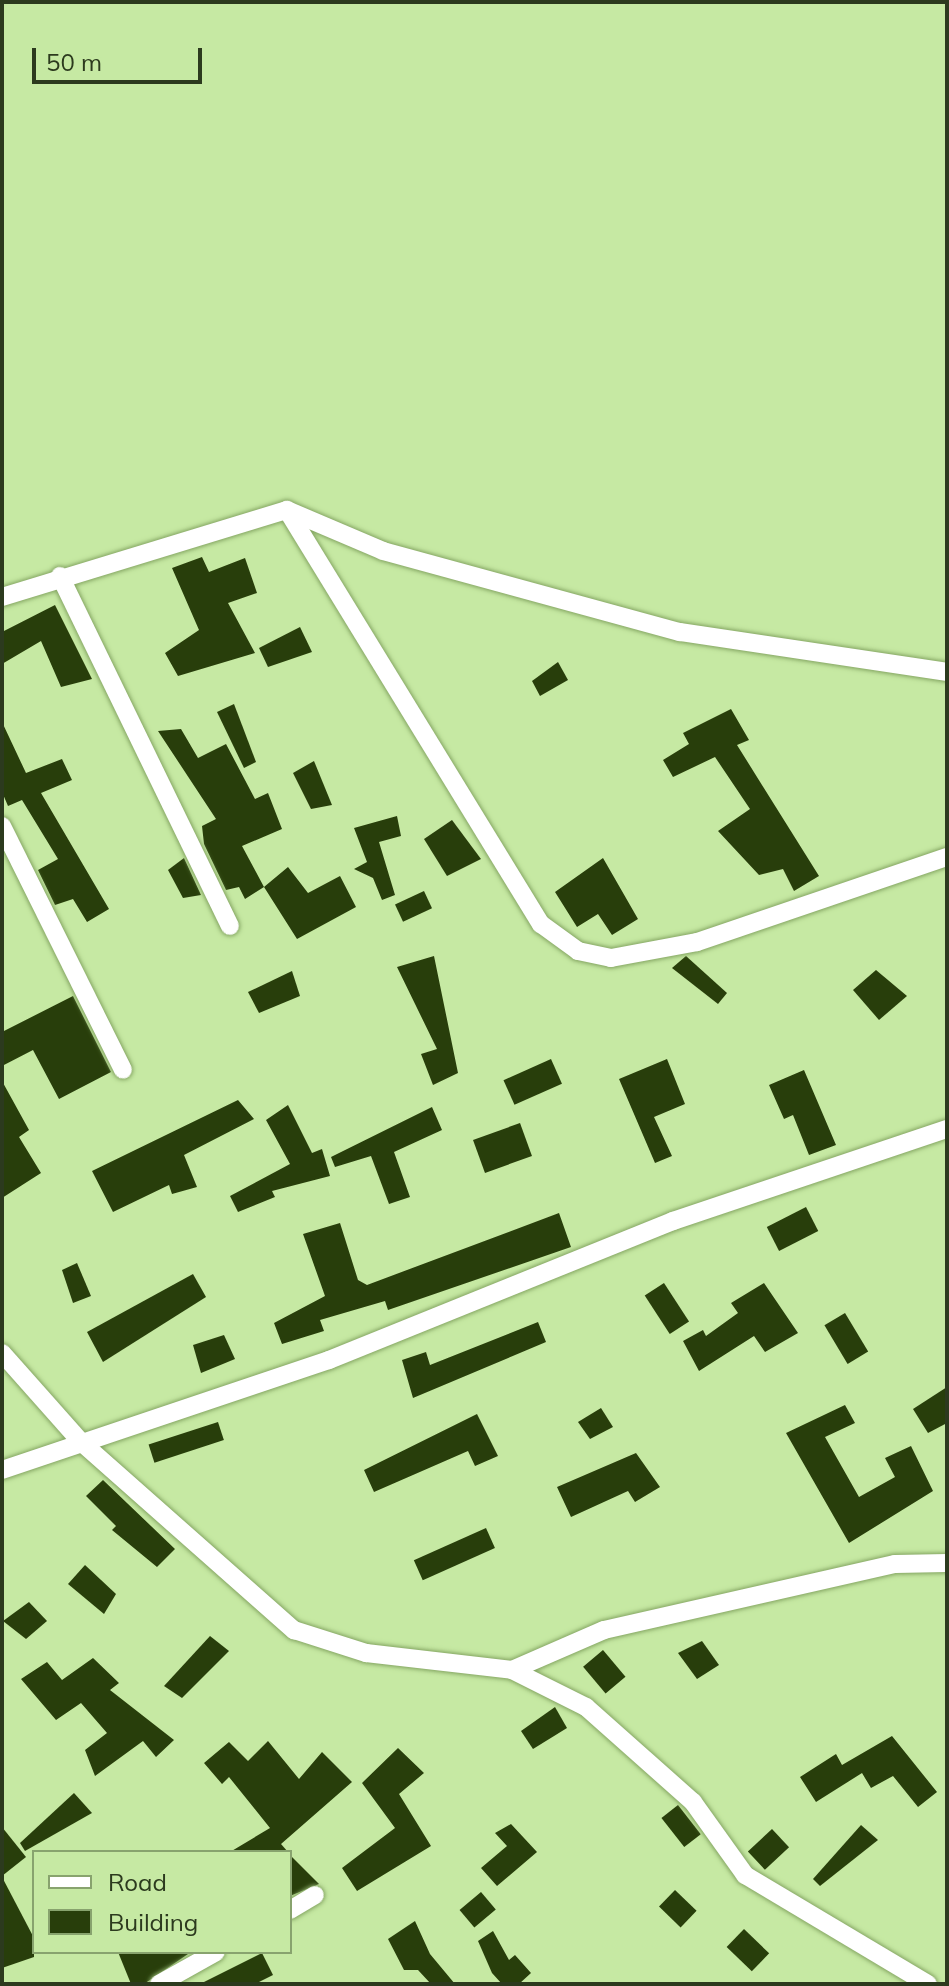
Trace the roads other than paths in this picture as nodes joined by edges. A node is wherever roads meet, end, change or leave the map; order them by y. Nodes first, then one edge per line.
1 (287, 510) junction
2 (60, 576) junction
3 (2, 597) edge
4 (947, 672) edge
5 (2, 826) edge
6 (947, 857) edge
7 (230, 926) dead end
8 (123, 1070) dead end
9 (947, 1129) edge
10 (2, 1353) edge
11 (80, 1441) junction
12 (2, 1470) edge
13 (947, 1563) edge
14 (512, 1670) junction
15 (315, 1895) dead end
16 (292, 1909) edge
17 (212, 1954) edge
18 (159, 1984) edge
19 (928, 1984) edge

1 - 2 street
1 - 4 street
1 - 6 street
2 - 3 street
2 - 7 street
5 - 8 street
9 - 11 street
10 - 11 street
11 - 12 street
11 - 14 street
13 - 14 street
14 - 19 street
15 - 16 street
17 - 18 street

